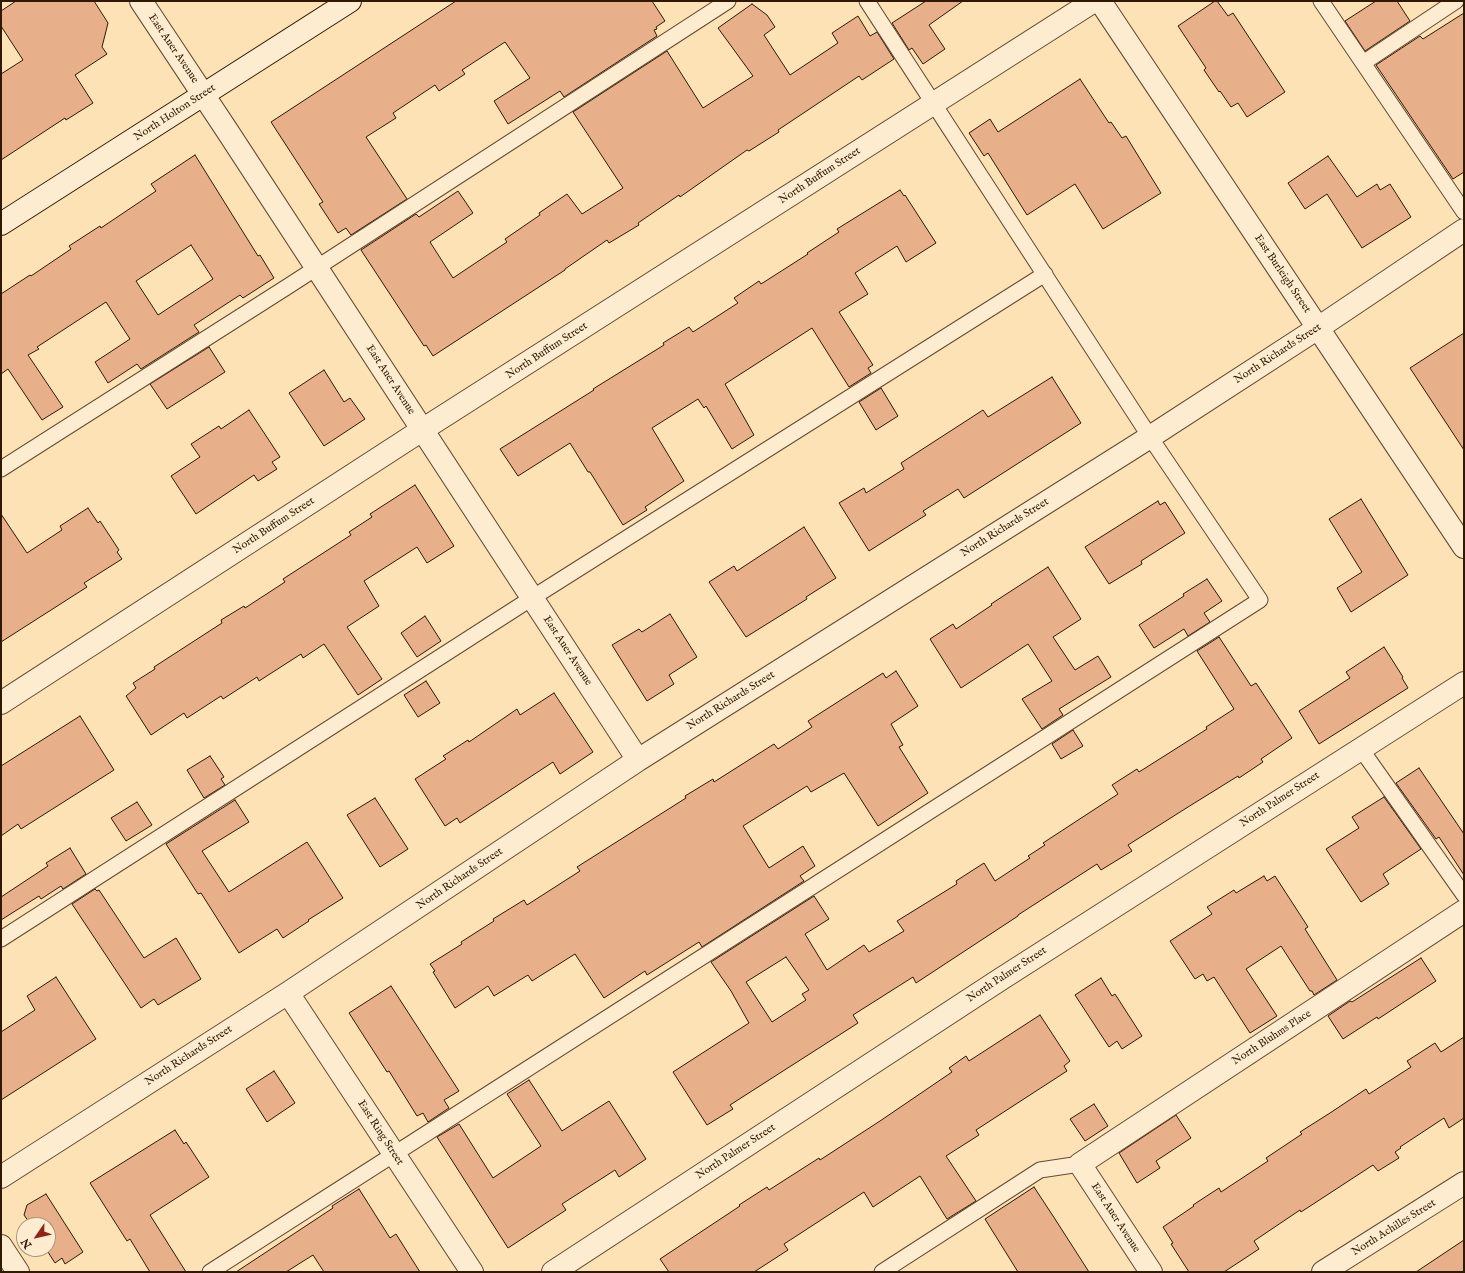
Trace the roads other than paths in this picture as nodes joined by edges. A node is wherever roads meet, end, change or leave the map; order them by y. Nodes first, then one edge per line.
1 (141, 1) edge
2 (350, 1) edge
3 (728, 1) edge
4 (867, 1) edge
5 (1094, 1) edge
6 (1100, 1) edge
7 (1321, 1) edge
8 (1456, 1) edge
9 (1363, 63) junction
10 (204, 95) junction
11 (934, 103) junction
12 (1464, 212) edge
13 (1, 224) edge
14 (1464, 230) edge
15 (317, 268) junction
16 (1044, 274) junction
17 (1318, 328) junction
18 (422, 430) junction
19 (1150, 437) junction
20 (1, 469) edge
21 (1464, 547) edge
22 (532, 598) junction
23 (1464, 682) edge
24 (1, 703) edge
25 (1360, 749) junction
26 (638, 760) junction
27 (1464, 895) edge
28 (1464, 911) edge
29 (1, 939) edge
30 (288, 993) junction
31 (395, 1155) junction
32 (1080, 1164) junction
33 (1, 1176) edge
34 (1464, 1183) edge
35 (1, 1246) edge
36 (18, 1272) edge
37 (210, 1272) edge
38 (472, 1272) edge
39 (553, 1272) edge
40 (882, 1272) edge
41 (1151, 1272) edge
42 (1323, 1272) edge

1 - 10 street, East Auer Avenue
2 - 10 street, North Holton Street
3 - 15 lane
4 - 11 lane
5 - 11 street, North Buffum Street
6 - 17 street, East Burleigh Street
7 - 9 lane
8 - 9 lane
9 - 12 lane
10 - 13 street, North Holton Street
10 - 15 street, East Auer Avenue
11 - 16 lane
11 - 18 street, North Buffum Street
14 - 17 street, North Richards Street
15 - 18 street, East Auer Avenue
15 - 20 lane
16 - 19 lane
16 - 22 lane
17 - 19 street, North Richards Street
17 - 21 street, East Burleigh Street
18 - 22 street, East Auer Avenue
18 - 24 street, North Buffum Street
19 - 26 street, North Richards Street
19 - 31 lane
22 - 26 street, East Auer Avenue
22 - 29 lane
23 - 25 street, North Palmer Street
25 - 27 lane
25 - 39 street, North Palmer Street
26 - 30 street, North Richards Street
28 - 32 street, North Bluhms Place
30 - 31 street, East Ring Street
30 - 33 street, North Richards Street
31 - 37 lane
31 - 38 street, East Ring Street
32 - 40 lane
32 - 41 street, East Auer Avenue
34 - 42 street, North Achilles Street
35 - 36 street

